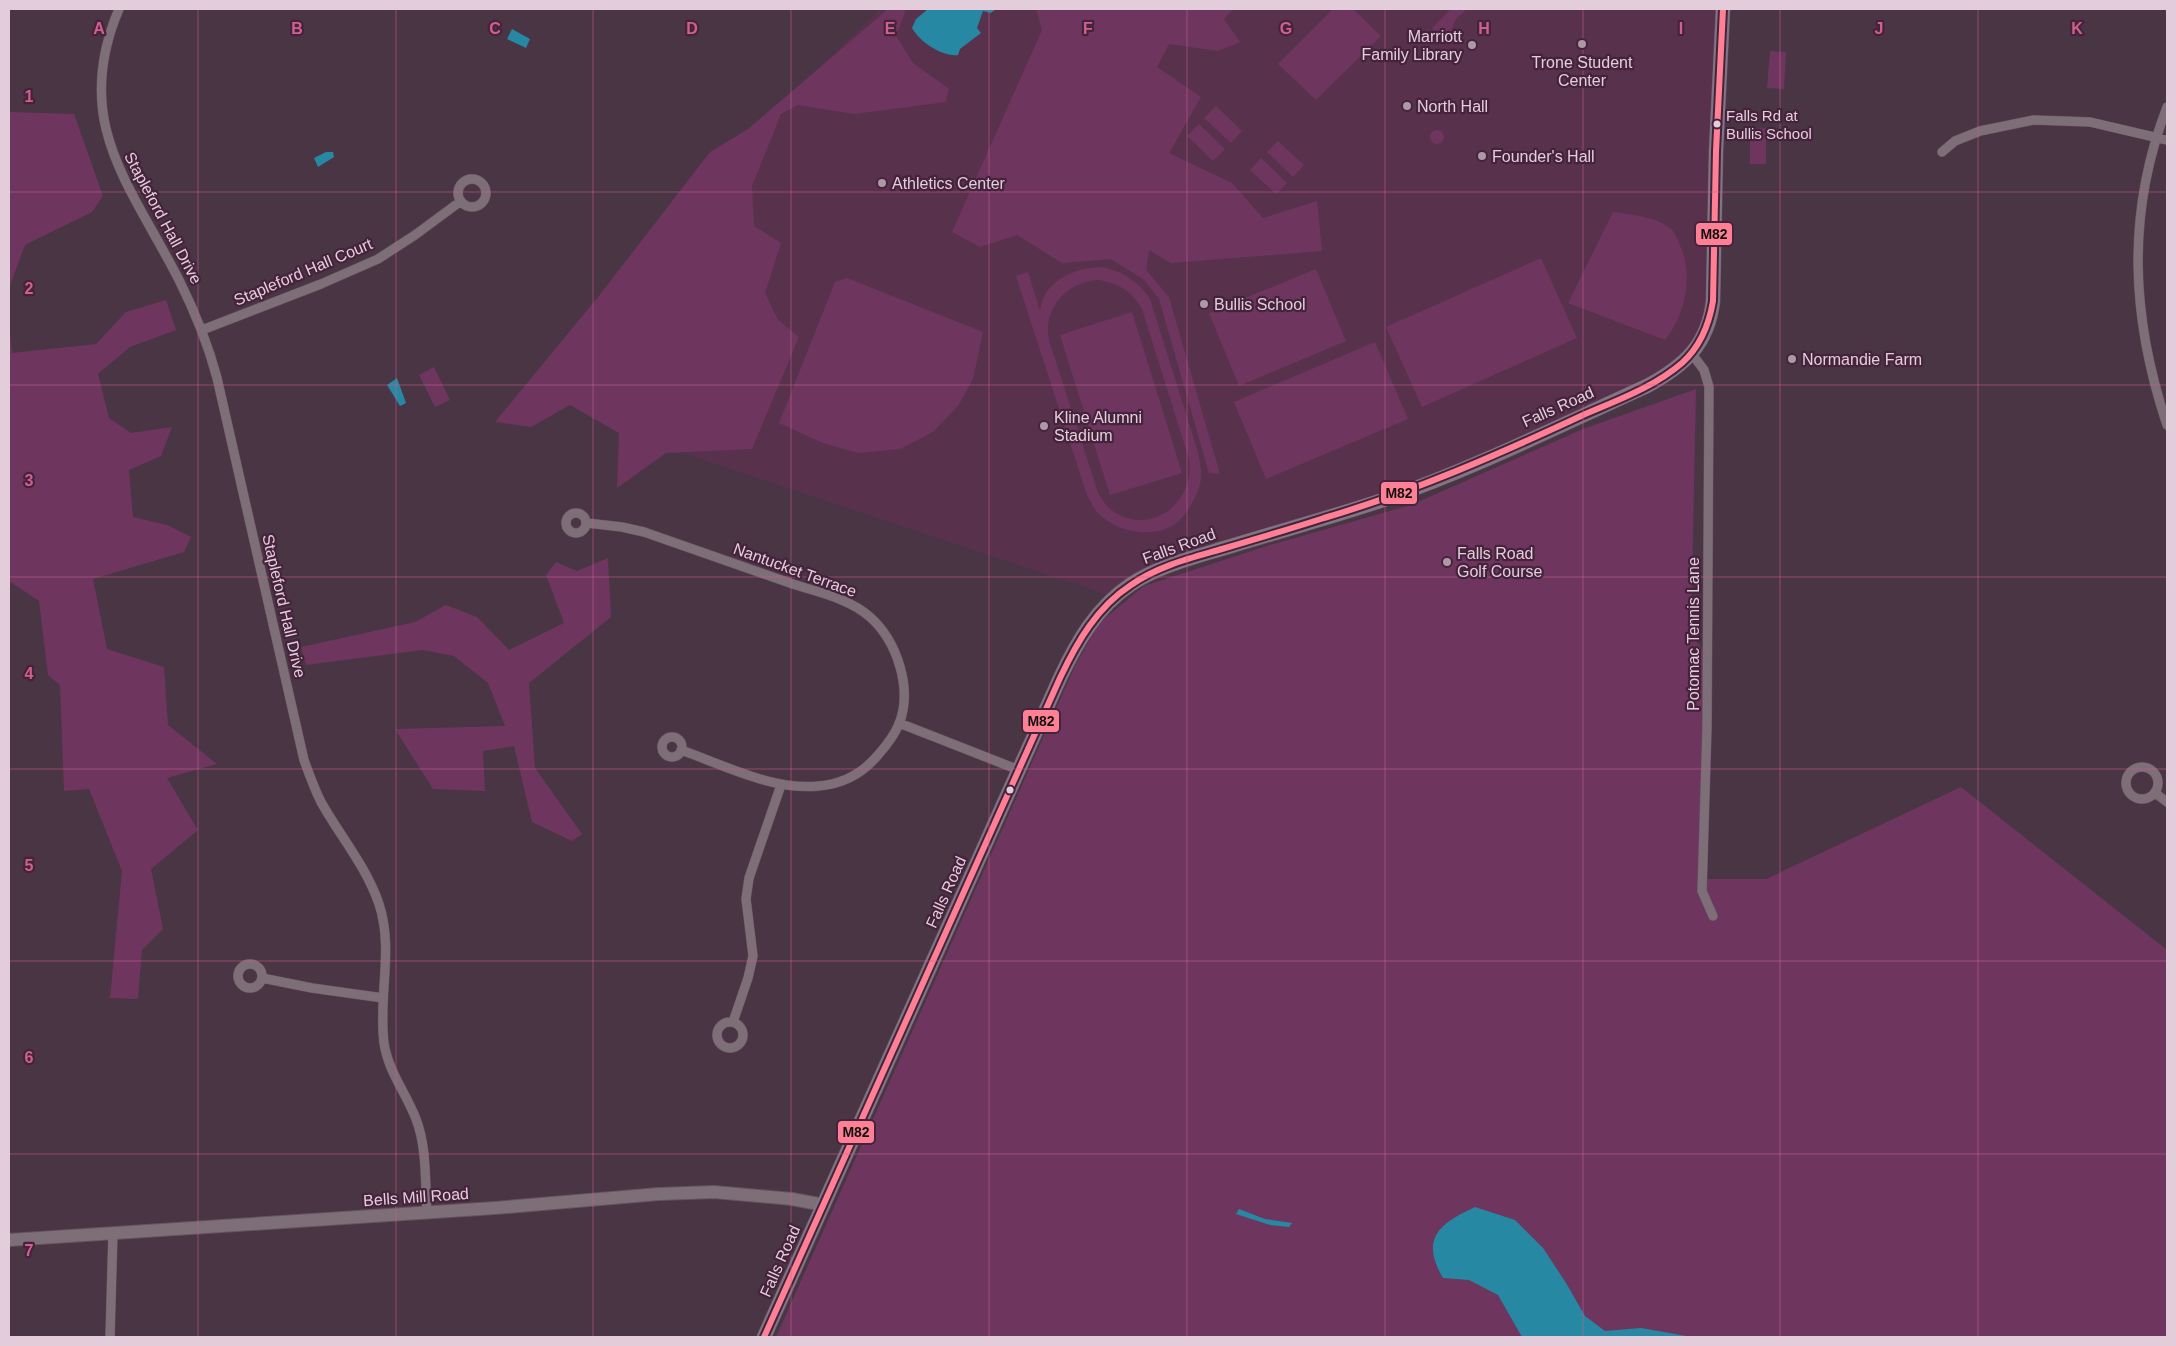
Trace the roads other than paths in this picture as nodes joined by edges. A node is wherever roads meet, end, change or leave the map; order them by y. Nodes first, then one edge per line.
1 (119, 9) edge
2 (1723, 9) edge
3 (2167, 106) edge
4 (2156, 137) junction
5 (2167, 140) edge
6 (1942, 152) dead end
7 (461, 201) dead end
8 (202, 330) junction
9 (1692, 354) junction
10 (2167, 425) edge
11 (586, 523) dead end
12 (899, 723) junction
13 (681, 750) dead end
14 (1019, 770) junction
15 (781, 785) junction
16 (2155, 793) dead end
17 (2167, 802) edge
18 (1713, 916) dead end
19 (262, 978) dead end
20 (383, 998) junction
21 (733, 1022) dead end
22 (824, 1205) junction
23 (428, 1213) junction
24 (113, 1232) junction
25 (9, 1240) edge
26 (110, 1337) edge
27 (764, 1337) edge

1 - 8 street, Stapleford Hall Drive
2 - 9 main road, Falls Road
3 - 4 street
4 - 5 street
4 - 6 street
4 - 10 street
7 - 8 street, Stapleford Hall Court
8 - 20 street, Stapleford Hall Drive
9 - 14 main road, Falls Road
9 - 18 street, Potomac Tennis Lane
11 - 12 street, Nantucket Terrace
12 - 14 street
12 - 15 street, Nantucket Terrace
13 - 15 street, Nantucket Terrace
14 - 22 main road, Falls Road
15 - 21 street
16 - 17 street
19 - 20 street
20 - 23 street, Stapleford Hall Drive
22 - 23 street, Bells Mill Road
22 - 27 main road, Falls Road
23 - 24 street, Bells Mill Road
24 - 25 street, Bells Mill Road
24 - 26 street

